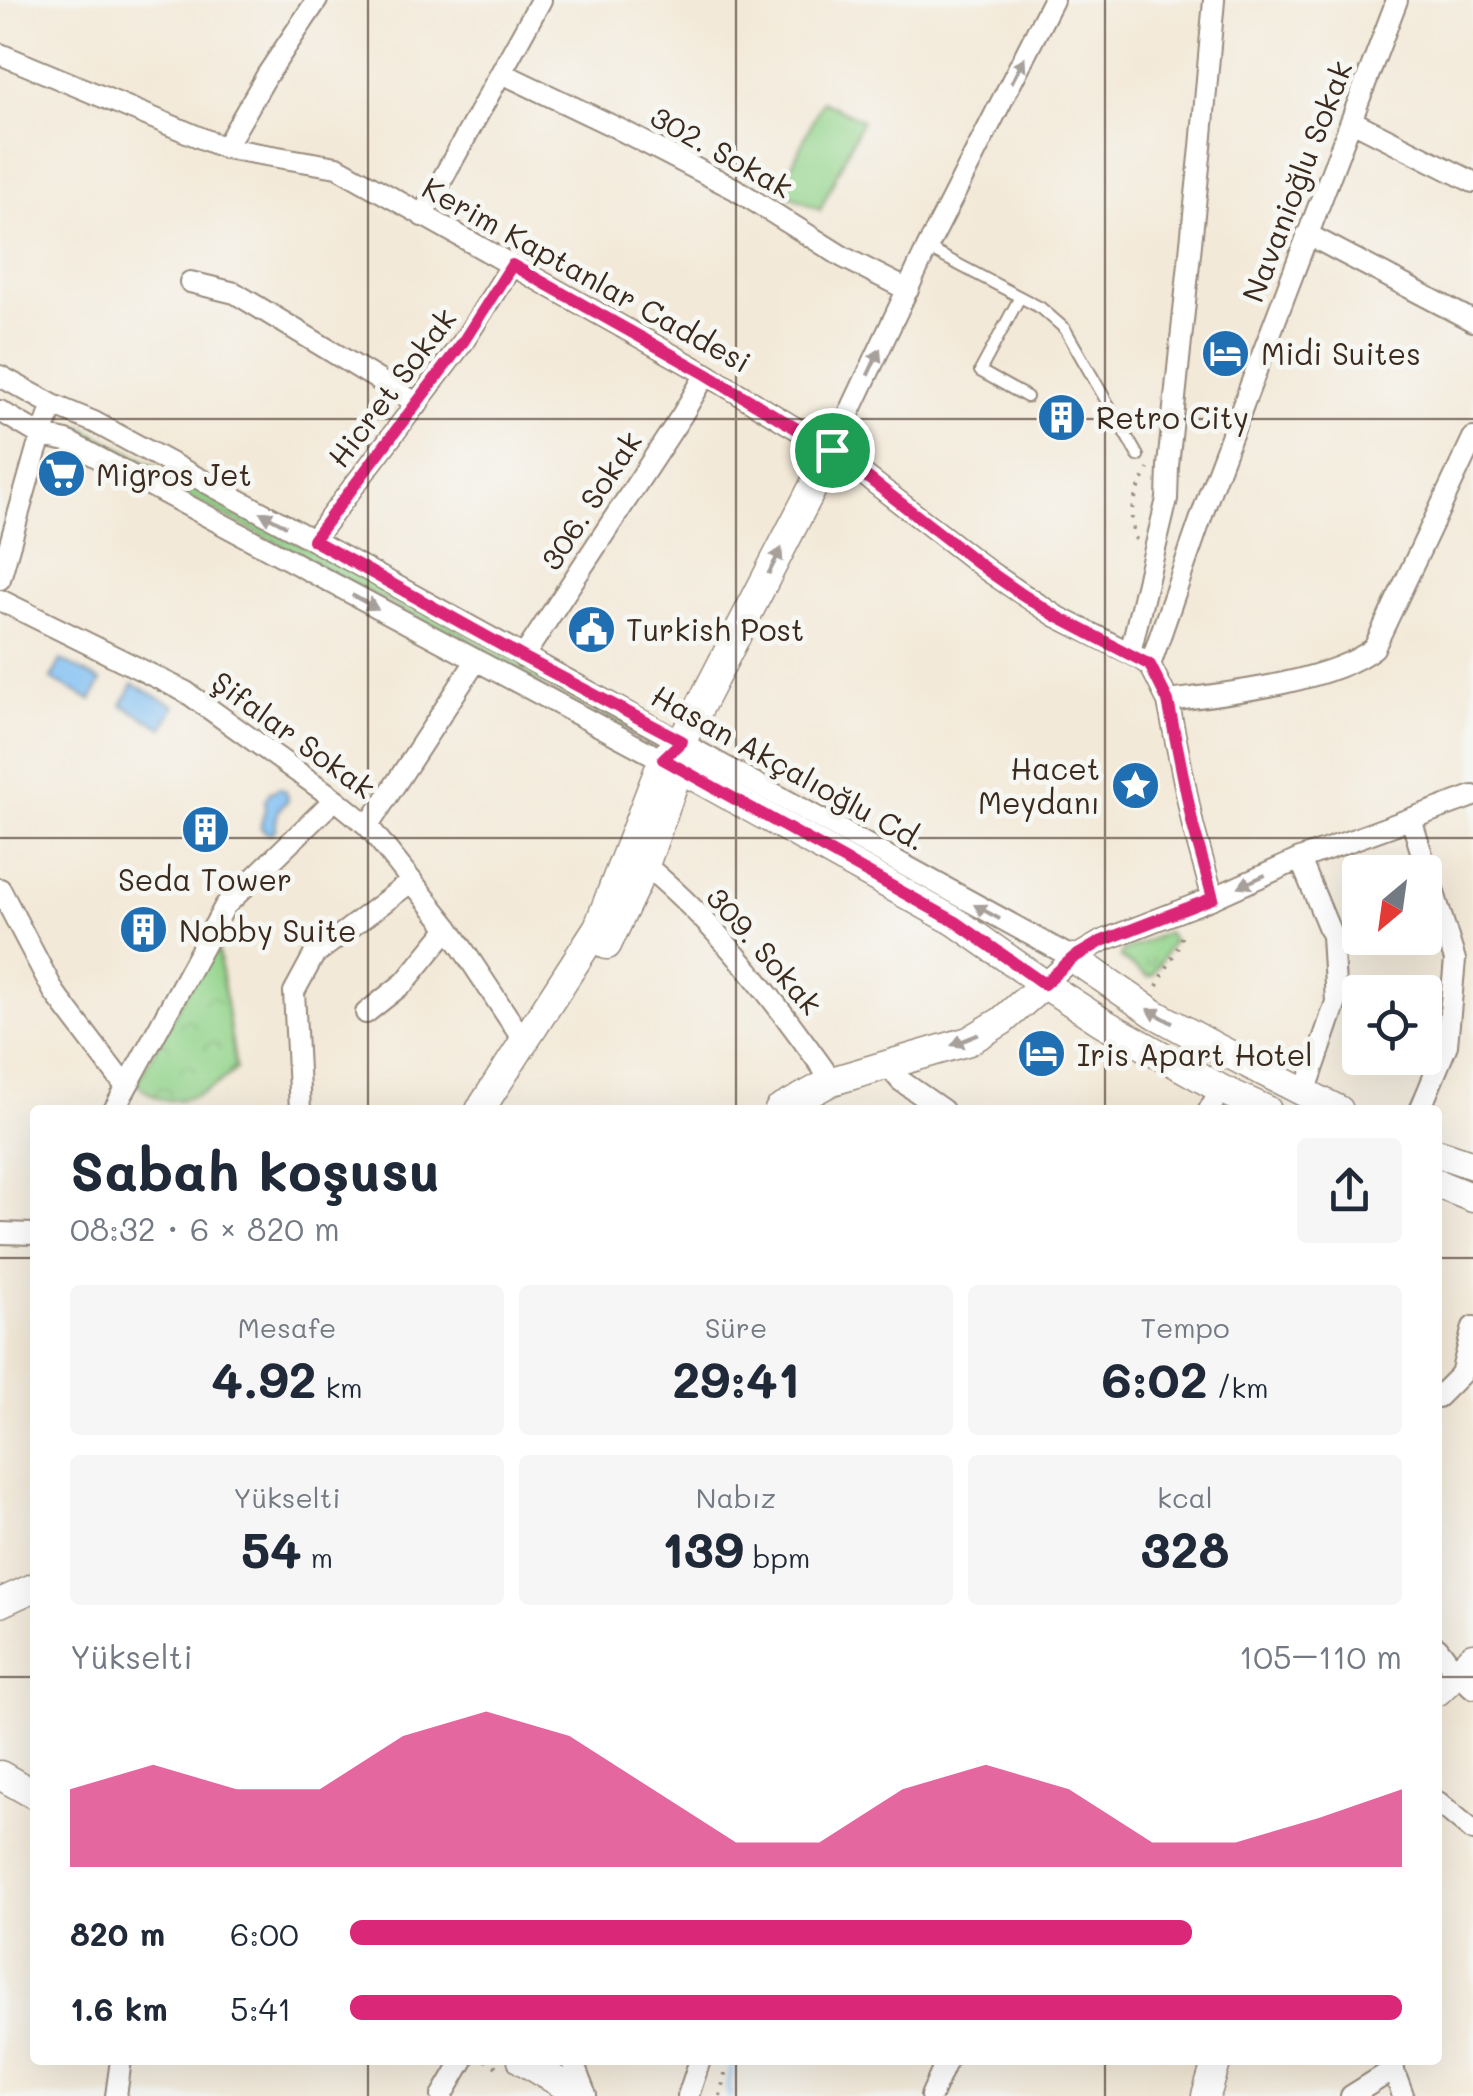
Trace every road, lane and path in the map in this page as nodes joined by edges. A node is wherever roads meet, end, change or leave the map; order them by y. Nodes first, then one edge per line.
1 (317, 0) edge
2 (540, 0) edge
3 (1053, 0) edge
4 (1214, 0) edge
5 (1397, 0) edge
6 (0, 54) edge
7 (502, 72) junction
8 (1352, 121) junction
9 (226, 148) junction
10 (1473, 182) edge
11 (422, 216) junction
12 (1307, 234) junction
13 (928, 248) junction
14 (512, 265) junction
15 (190, 282) dead end
16 (908, 290) junction
17 (1020, 297) junction
18 (1473, 321) edge
19 (706, 374) junction
20 (0, 376) edge
21 (1027, 396) dead end
22 (53, 404) junction
23 (418, 404) junction
24 (0, 411) edge
25 (42, 436) junction
26 (1473, 438) edge
27 (832, 450) junction
28 (1138, 456) dead end
29 (1151, 464) dead end
30 (313, 540) junction
31 (1151, 566) junction
32 (0, 579) edge
33 (0, 600) edge
34 (1130, 653) junction
35 (523, 657) junction
36 (476, 661) junction
37 (1150, 665) junction
38 (1168, 701) junction
39 (675, 756) junction
40 (1473, 796) edge
41 (335, 798) junction
42 (1411, 819) junction
43 (368, 826) junction
44 (1300, 859) junction
45 (645, 865) junction
46 (412, 881) junction
47 (0, 889) edge
48 (1213, 898) junction
49 (1184, 923) dead end
50 (449, 928) junction
51 (1073, 958) junction
52 (1044, 984) junction
53 (1156, 988) dead end
54 (366, 1013) dead end
55 (523, 1040) junction
56 (887, 1066) junction
57 (832, 1081) junction
58 (126, 1087) junction
59 (1306, 1093) junction
60 (1215, 1100) edge
61 (117, 1105) edge
62 (300, 1105) edge
63 (483, 1105) edge
64 (505, 1105) edge
65 (788, 1105) edge
66 (936, 1105) edge
67 (1240, 1105) edge
68 (1329, 1105) edge
69 (1422, 1105) edge
70 (1442, 1154) edge
71 (1473, 1165) edge
72 (1442, 1186) edge
73 (1473, 1198) edge
74 (0, 1233) edge
75 (30, 1234) edge
76 (1473, 1327) edge
77 (1442, 1393) edge
78 (30, 1589) edge
79 (0, 1603) edge
80 (1442, 1653) edge
81 (1460, 1677) edge
82 (0, 1775) edge
83 (30, 1792) edge
84 (1442, 1805) edge
85 (1473, 1831) edge
86 (120, 2065) edge
87 (459, 2065) edge
88 (531, 2065) edge
89 (574, 2065) edge
90 (698, 2065) edge
91 (727, 2065) edge
92 (945, 2065) edge
93 (1211, 2065) edge
94 (1391, 2065) edge
95 (1392, 2065) edge
96 (116, 2096) edge
97 (442, 2096) edge
98 (584, 2096) edge
99 (688, 2096) edge
100 (720, 2096) edge
101 (931, 2096) edge
102 (1206, 2096) edge
103 (1351, 2096) edge
104 (1404, 2096) edge

1 - 9 street
2 - 7 street
13 -> 3 street
4 - 31 street
5 - 8 street, Navanioğlu Sokak
6 - 9 street, Kerim Kaptanlar Caddesi
7 - 11 street
7 - 16 street, 302. Sokak
8 - 10 street
8 - 12 street, Navanioğlu Sokak
9 - 11 street, Kerim Kaptanlar Caddesi
11 - 14 street, Kerim Kaptanlar Caddesi
12 - 18 street
12 - 37 street, Navanioğlu Sokak
13 - 16 street
13 - 17 lane
14 - 19 street, Kerim Kaptanlar Caddesi
14 - 23 street, Hicret Sokak
15 - 23 street
27 -> 16 street
17 - 21 lane
17 - 28 lane
19 - 27 street, Kerim Kaptanlar Caddesi
19 - 35 street, 306. Sokak
20 - 22 street, Hasan Akçalıoğlu Cd.
22 - 25 street
30 -> 22 street, Hasan Akçalıoğlu Cd.
23 - 30 street, Hicret Sokak
24 - 25 street, Hasan Akçalıoğlu Cd.
25 - 32 street
25 -> 36 street, Hasan Akçalıoğlu Cd.
26 - 38 street
27 - 34 street, Kerim Kaptanlar Caddesi
39 -> 27 street
29 - 31 path
30 - 35 street, Hasan Akçalıoğlu Cd.
31 - 34 street
33 - 41 street, Şifalar Sokak
34 - 37 street, Kerim Kaptanlar Caddesi
35 - 39 street, Hasan Akçalıoğlu Cd.
36 - 39 street, Hasan Akçalıoğlu Cd.
36 - 43 street
37 - 38 street
38 - 48 street
39 - 45 street
51 -> 39 street, Hasan Akçalıoğlu Cd.
39 - 52 street
39 - 55 street
40 - 42 street
41 - 43 street, Şifalar Sokak
41 - 58 street
42 - 44 street
42 - 69 street
43 - 46 street, Şifalar Sokak
44 -> 48 street
44 - 59 street
45 - 57 street, 309. Sokak
45 - 64 street
46 - 50 street, Şifalar Sokak
46 - 62 street
47 - 58 street
48 - 51 street
49 - 53 path
50 - 54 street
50 - 55 street, Şifalar Sokak
51 - 52 street
59 -> 51 street
52 -> 56 street
52 - 60 street
55 - 63 street
56 - 57 street
56 - 66 street
57 - 65 street
58 - 61 street
59 - 68 street
60 - 67 street
70 - 71 street
72 - 73 street
74 - 75 street
76 - 77 street
78 - 79 street
80 - 81 street
82 - 83 street
84 - 85 street
86 - 96 street
87 - 97 street
88 - 98 street
89 - 98 street
90 - 99 street
91 - 100 path
92 - 101 street
93 - 102 street
94 - 103 street
95 - 104 street

